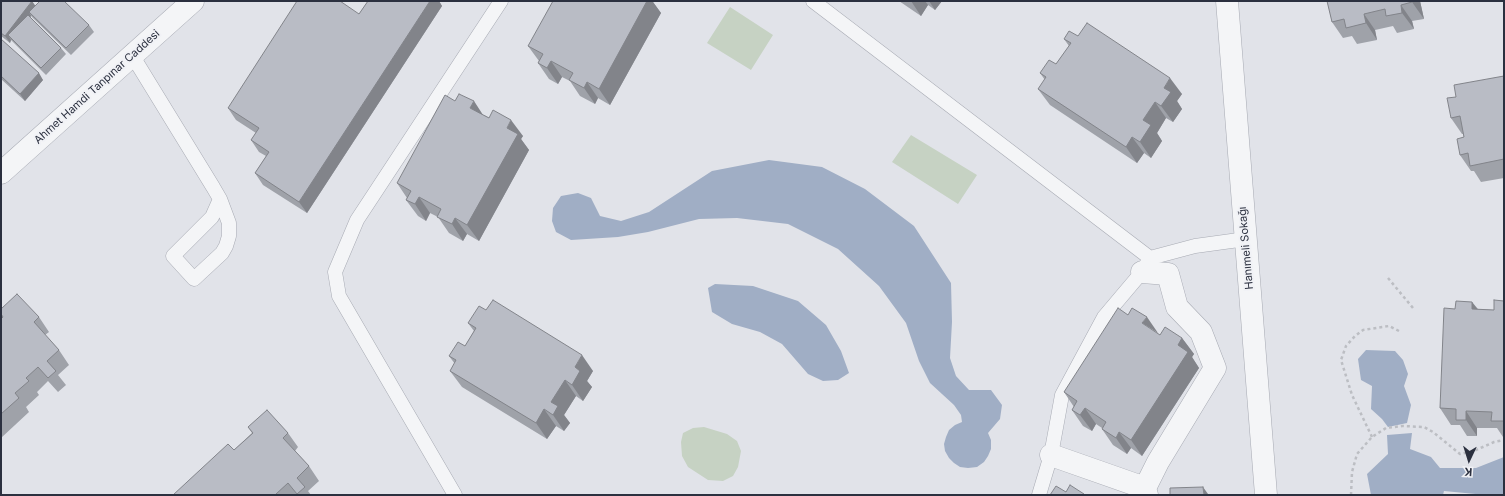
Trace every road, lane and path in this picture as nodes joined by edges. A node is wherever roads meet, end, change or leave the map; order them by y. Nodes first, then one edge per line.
1 (193, 1) edge
2 (501, 1) edge
3 (813, 1) edge
4 (1227, 1) edge
5 (132, 55) junction
6 (1, 173) edge
7 (220, 199) junction
8 (1246, 239) junction
9 (1146, 265) junction
10 (1388, 278) dead end
11 (1412, 308) dead end
12 (1401, 332) dead end
13 (1372, 437) junction
14 (1504, 440) edge
15 (1050, 456) junction
16 (1146, 492) edge
17 (455, 495) edge
18 (1039, 495) edge
19 (1266, 495) edge
20 (1351, 495) edge

1 - 5 street, Ahmet Hamdi Tanpınar Caddesi
2 - 17 lane
3 - 9 lane
4 - 8 street, Hanımeli Sokağı
5 - 6 street, Ahmet Hamdi Tanpınar Caddesi
5 - 7 lane
7 - 7 lane
8 - 9 lane
8 - 19 street, Hanımeli Sokağı
9 - 15 lane
9 - 16 street
10 - 11 path
12 - 13 path
13 - 14 path
13 - 20 path
15 - 16 street
15 - 18 lane

